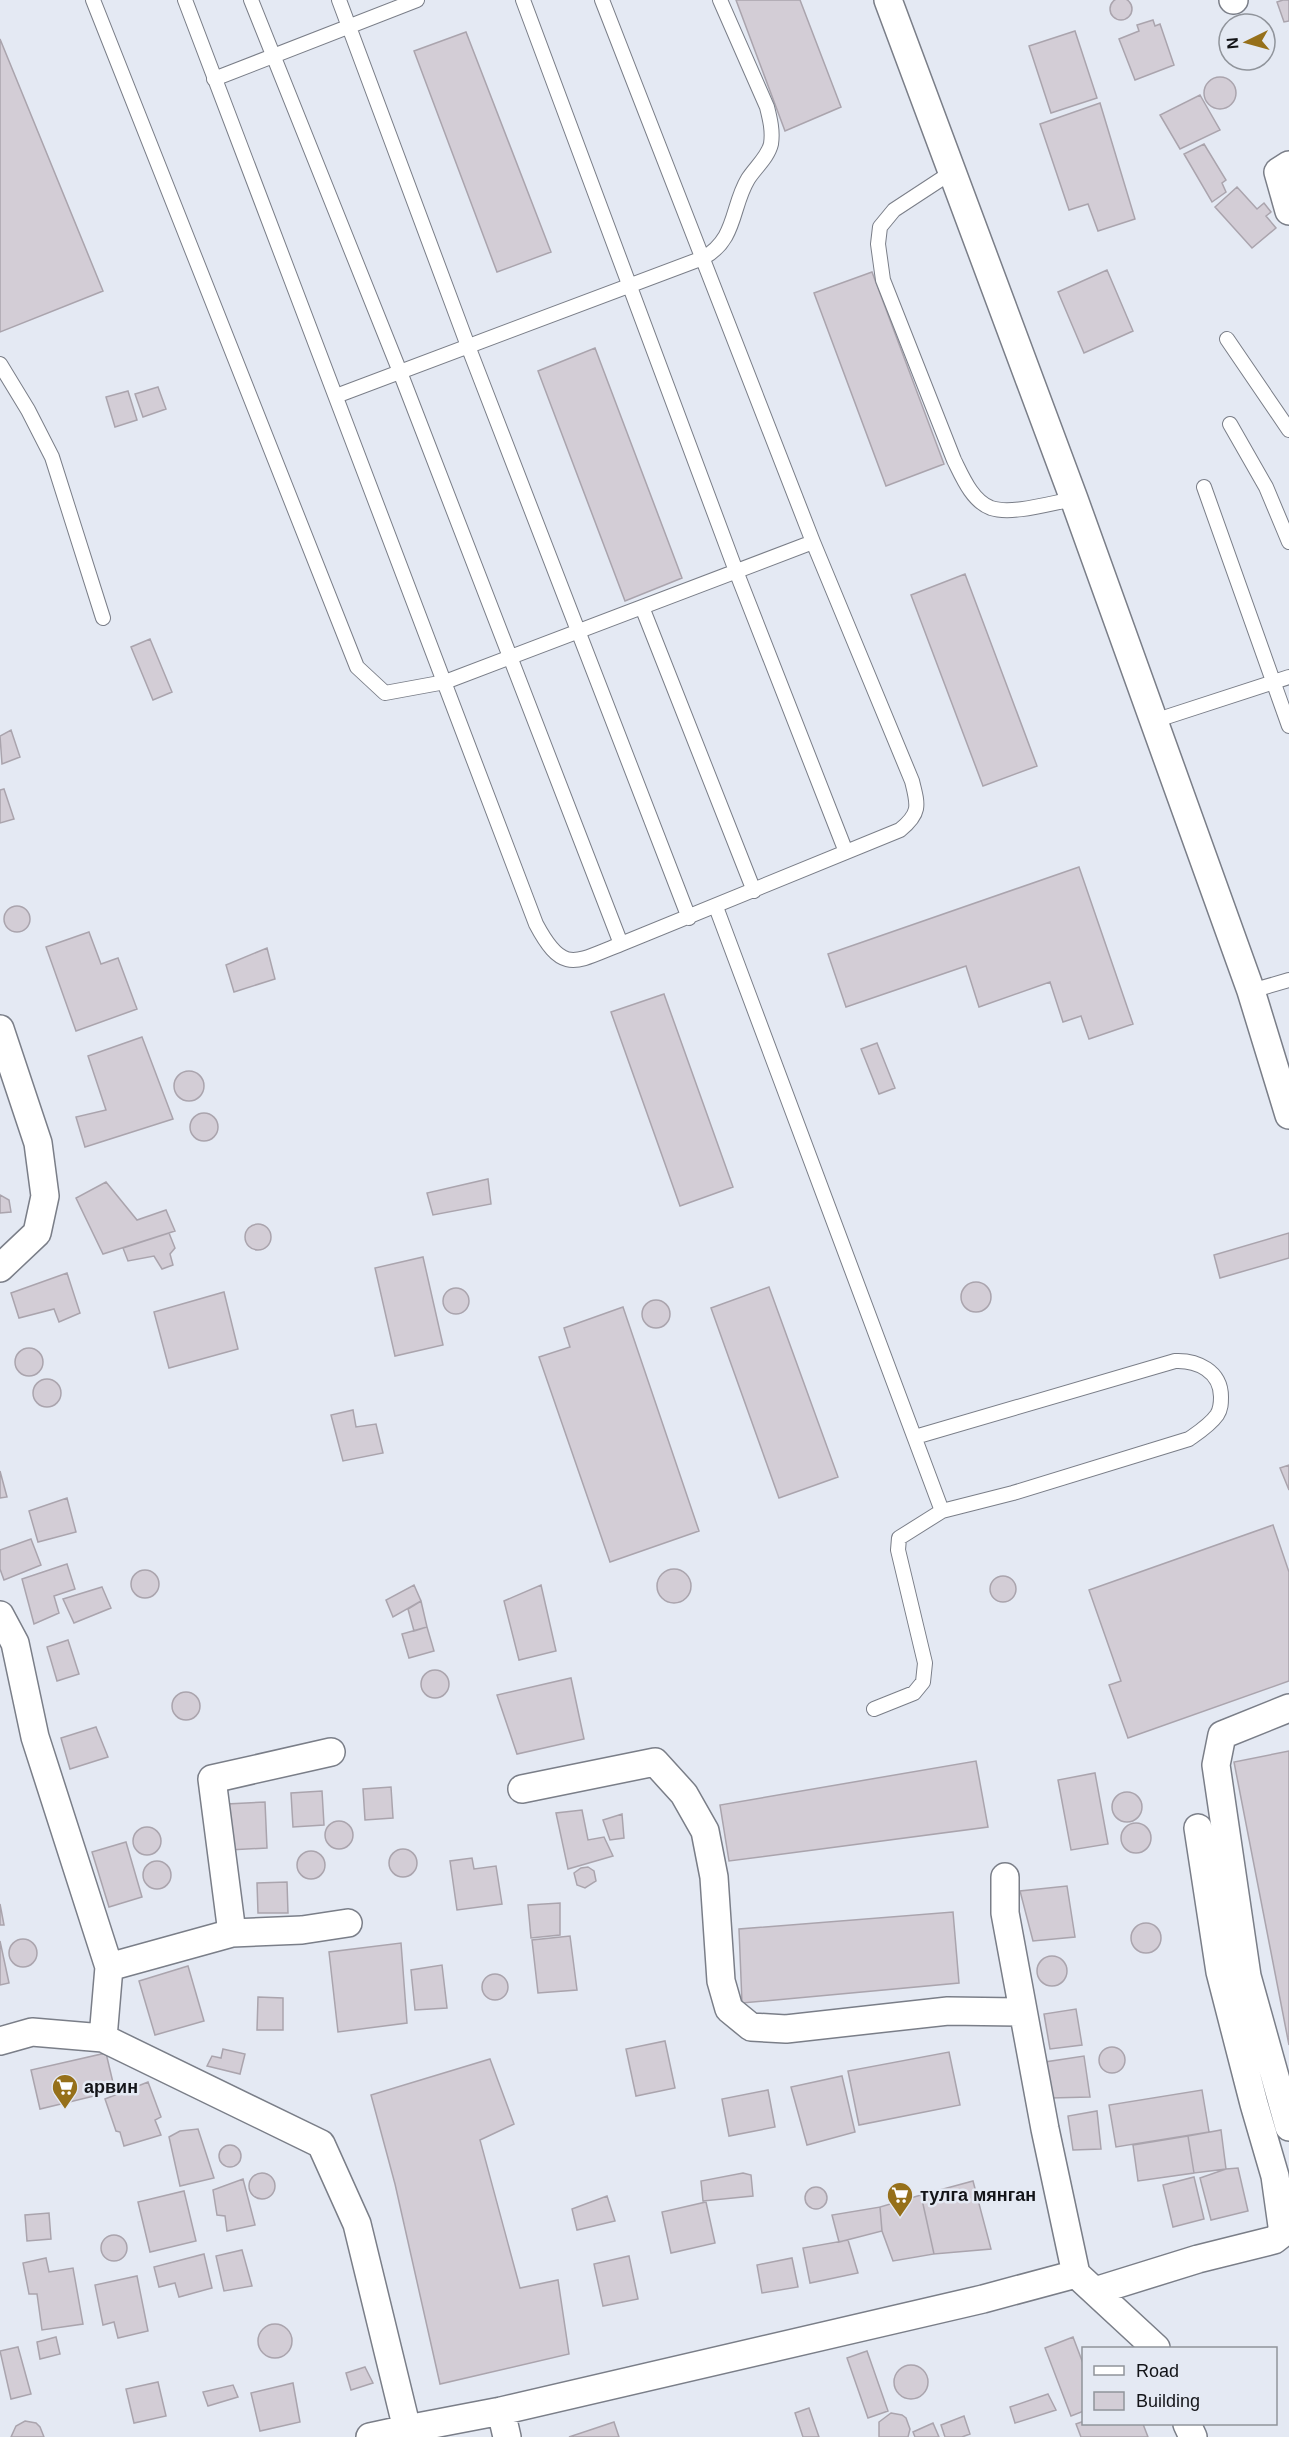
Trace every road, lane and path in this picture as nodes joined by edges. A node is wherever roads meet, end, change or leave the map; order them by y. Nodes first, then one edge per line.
1 (93, 0) edge
2 (185, 0) edge
3 (251, 0) edge
4 (339, 0) edge
5 (417, 0) edge
6 (523, 0) edge
7 (602, 0) edge
8 (720, 0) edge
9 (888, 0) edge
10 (348, 27) junction
11 (272, 57) junction
12 (214, 79) junction
13 (1289, 165) edge
14 (952, 172) junction
15 (1289, 212) edge
16 (703, 258) junction
17 (631, 285) junction
18 (1227, 339) dead end
19 (468, 346) junction
20 (0, 364) edge
21 (400, 372) junction
22 (336, 396) junction
23 (1230, 423) dead end
24 (1289, 430) edge
25 (1204, 488) dead end
26 (1074, 499) junction
27 (813, 542) junction
28 (1289, 542) edge
29 (736, 571) junction
30 (642, 607) junction
31 (103, 618) dead end
32 (577, 632) junction
33 (510, 658) junction
34 (1289, 677) edge
35 (446, 682) junction
36 (1273, 682) junction
37 (1154, 721) junction
38 (1289, 726) edge
39 (846, 852) junction
40 (754, 891) junction
41 (716, 907) junction
42 (689, 918) junction
43 (621, 944) junction
44 (1289, 980) edge
45 (1251, 991) junction
46 (0, 1029) edge
47 (1289, 1115) edge
48 (0, 1268) edge
49 (915, 1437) junction
50 (942, 1511) junction
51 (0, 1615) edge
52 (1289, 1708) edge
53 (874, 1709) dead end
54 (331, 1752) dead end
55 (522, 1790) dead end
56 (1198, 1828) dead end
57 (1005, 1877) dead end
58 (348, 1923) dead end
59 (232, 1933) junction
60 (109, 1967) junction
61 (1023, 2012) junction
62 (103, 2038) junction
63 (0, 2041) edge
64 (1289, 2127) edge
65 (1085, 2283) junction
66 (1154, 2347) edge
67 (501, 2411) junction
68 (407, 2429) junction
69 (370, 2437) edge
70 (507, 2437) edge

1 - 35 lane
2 - 12 lane
3 - 11 lane
4 - 10 lane
5 - 10 lane
6 - 17 lane
7 - 16 lane
8 - 16 lane
9 - 14 street
10 - 11 lane
10 - 19 lane
11 - 12 lane
11 - 21 lane
12 - 22 lane
13 - 15 street
14 - 26 street
14 - 26 lane
16 - 17 lane
16 - 27 lane
17 - 19 lane
17 - 29 lane
18 - 24 lane
19 - 21 lane
19 - 32 lane
20 - 31 lane
21 - 22 lane
21 - 33 lane
22 - 35 lane
23 - 28 lane
25 - 36 lane
26 - 37 street
27 - 29 lane
27 - 39 lane
29 - 30 lane
29 - 39 lane
30 - 32 lane
30 - 40 lane
32 - 33 lane
32 - 42 lane
33 - 35 lane
33 - 43 lane
34 - 36 lane
35 - 43 lane
36 - 37 lane
36 - 38 lane
37 - 45 street
39 - 40 lane
40 - 41 lane
41 - 42 lane
41 - 49 lane
42 - 43 lane
44 - 45 lane
45 - 47 street
46 - 48 street
49 - 50 lane
49 - 50 lane
50 - 53 lane
51 - 60 street
52 - 64 street
54 - 59 street
55 - 61 street
56 - 65 street
57 - 61 street
58 - 59 street
59 - 60 street
60 - 62 street
61 - 65 street
62 - 63 street
62 - 68 street
65 - 66 street
65 - 67 street
67 - 68 street
67 - 70 street
68 - 69 street

